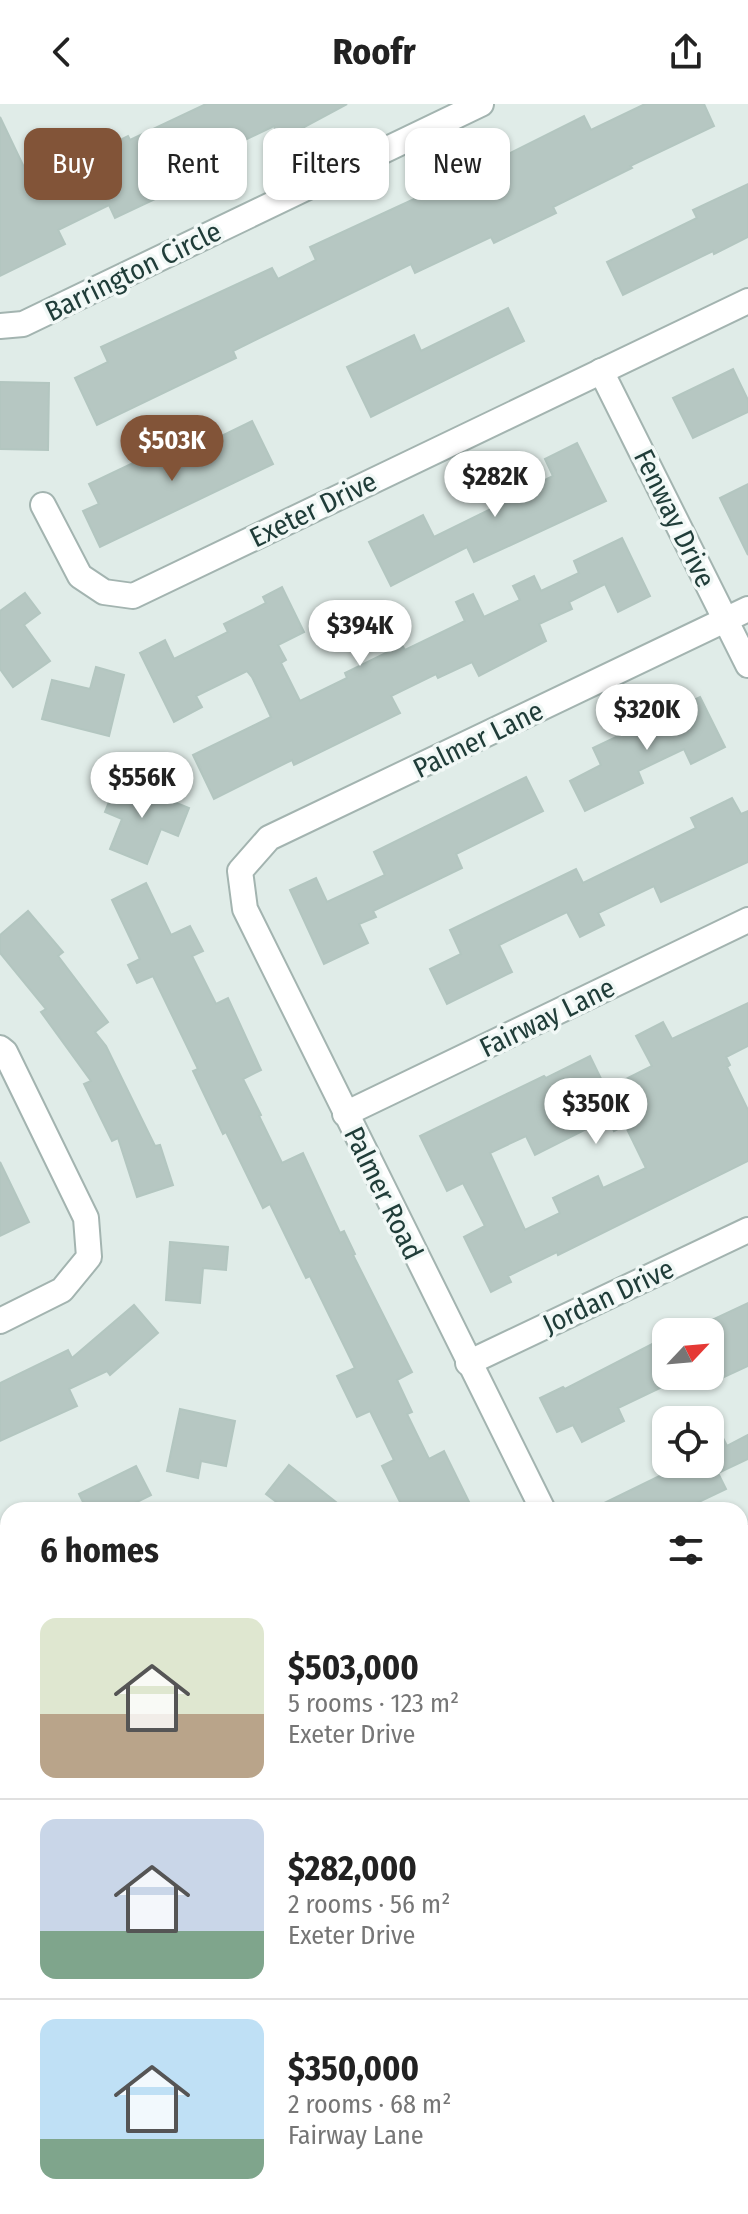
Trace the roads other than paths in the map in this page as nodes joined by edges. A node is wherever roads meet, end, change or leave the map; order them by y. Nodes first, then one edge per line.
1 (481, 104) edge
2 (748, 301) edge
3 (0, 326) edge
4 (601, 371) junction
5 (43, 505) dead end
6 (748, 609) edge
7 (725, 620) junction
8 (748, 665) edge
9 (240, 871) joint
10 (748, 920) edge
11 (0, 1048) edge
12 (345, 1114) junction
13 (748, 1230) edge
14 (0, 1321) edge
15 (468, 1363) junction
16 (539, 1502) edge

1 - 3 street, Barrington Circle
2 - 4 street, Exeter Drive
4 - 5 street, Exeter Drive
4 - 7 street, Fenway Drive
6 - 7 street, Palmer Lane
7 - 8 street, Fenway Drive
7 - 9 street, Palmer Lane
9 - 12 street, Palmer Road
10 - 12 street, Fairway Lane
11 - 14 street
12 - 15 street, Palmer Road
13 - 15 street, Jordan Drive
15 - 16 street, Palmer Road

